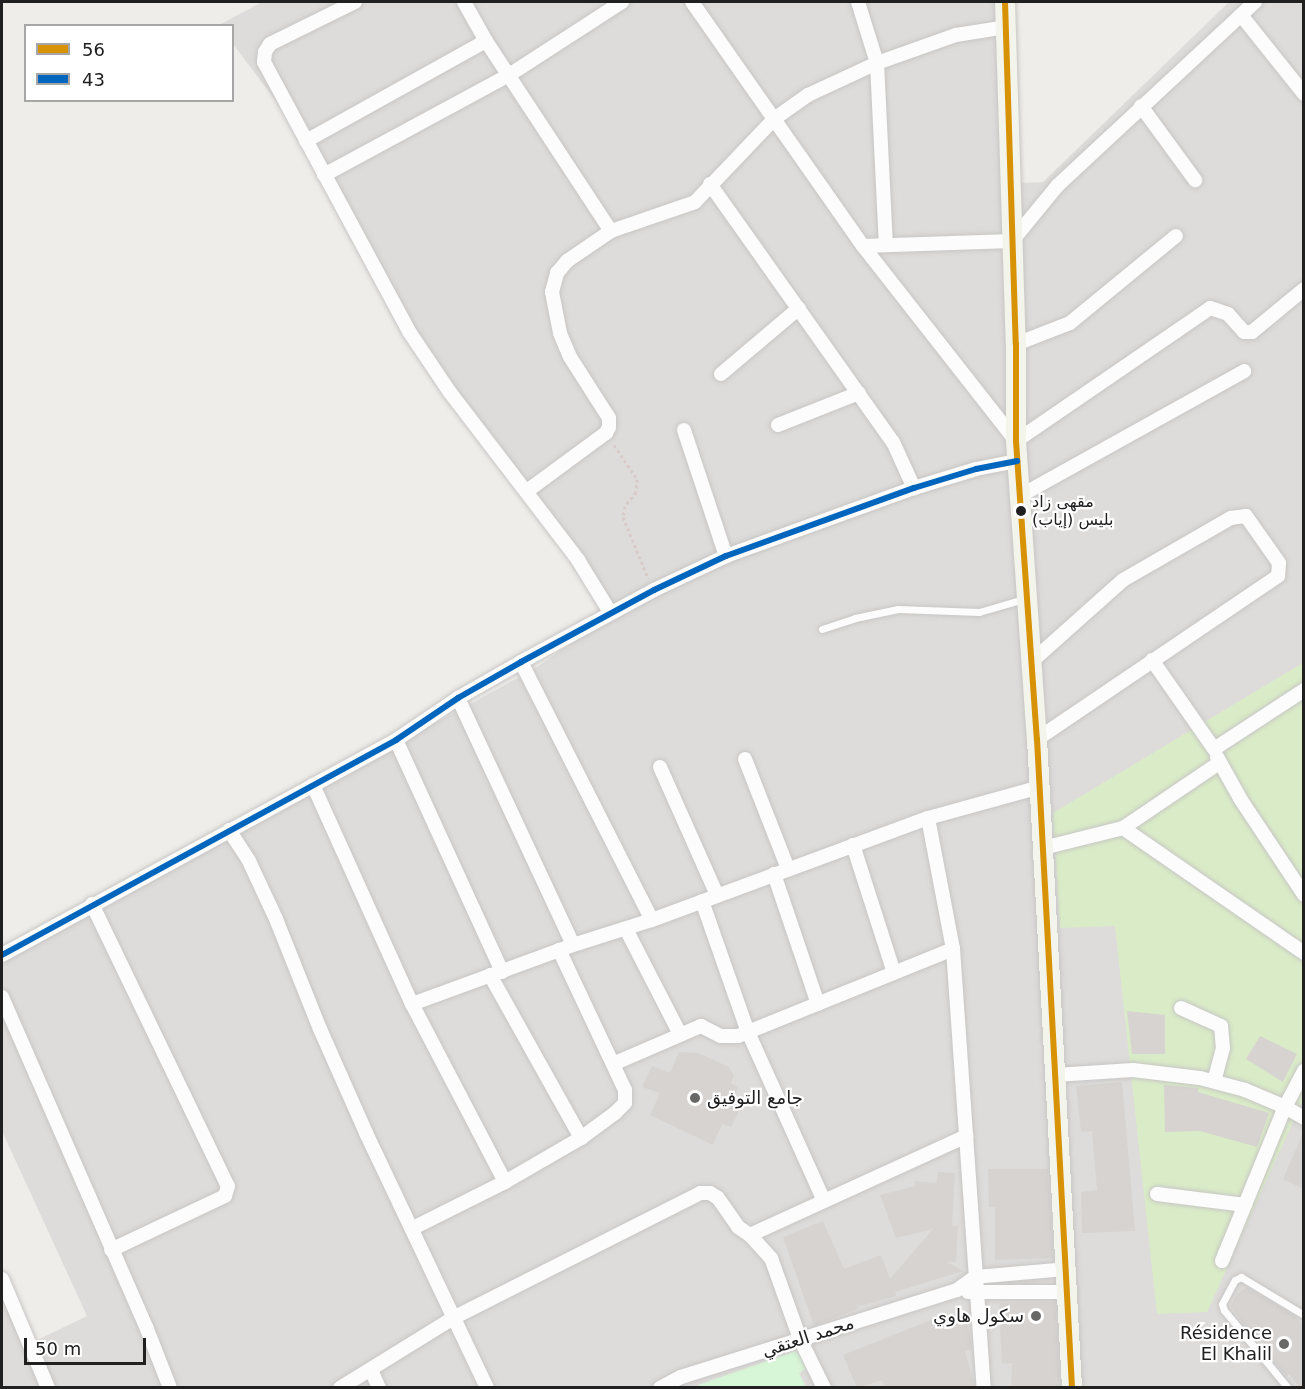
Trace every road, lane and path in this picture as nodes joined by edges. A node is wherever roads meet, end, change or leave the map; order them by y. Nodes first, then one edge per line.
1 (355, 2) edge
2 (464, 2) edge
3 (622, 2) edge
4 (692, 2) edge
5 (858, 2) edge
6 (1005, 2) edge
7 (1255, 2) edge
8 (1241, 15) junction
9 (1007, 27) junction
10 (486, 41) junction
11 (877, 63) junction
12 (509, 75) junction
13 (1304, 94) edge
14 (1141, 106) junction
15 (774, 119) junction
16 (306, 141) junction
17 (324, 175) junction
18 (1195, 180) dead end
19 (710, 184) junction
20 (611, 231) junction
21 (1176, 236) dead end
22 (1012, 241) junction
23 (886, 244) junction
24 (863, 246) junction
25 (1304, 289) edge
26 (799, 308) junction
27 (1016, 344) junction
28 (1244, 371) dead end
29 (721, 374) dead end
30 (859, 393) junction
31 (778, 425) dead end
32 (684, 430) dead end
33 (606, 433) junction
34 (1016, 441) junction
35 (1017, 461) junction
36 (914, 488) junction
37 (527, 491) junction
38 (1018, 497) junction
39 (726, 556) junction
40 (654, 590) junction
41 (1026, 598) junction
42 (610, 612) junction
43 (822, 628) dead end
44 (1152, 660) junction
45 (521, 662) junction
46 (1031, 662) junction
47 (1304, 690) edge
48 (458, 699) junction
49 (1037, 739) junction
50 (396, 740) junction
51 (1214, 749) junction
52 (745, 759) dead end
53 (1219, 763) junction
54 (660, 767) dead end
55 (313, 785) junction
56 (1040, 787) junction
57 (928, 818) junction
58 (1123, 828) junction
59 (229, 830) junction
60 (853, 845) junction
61 (1043, 848) junction
62 (788, 869) junction
63 (774, 874) junction
64 (717, 895) junction
65 (1304, 895) edge
66 (702, 901) junction
67 (92, 904) junction
68 (652, 920) junction
69 (626, 929) junction
70 (573, 945) junction
71 (953, 949) junction
72 (559, 950) junction
73 (1304, 953) edge
74 (2, 955) edge
75 (496, 973) junction
76 (894, 973) junction
77 (2, 997) edge
78 (412, 1004) junction
79 (818, 1004) junction
80 (1181, 1008) dead end
81 (748, 1032) junction
82 (680, 1034) junction
83 (613, 1064) junction
84 (1304, 1071) edge
85 (1054, 1075) junction
86 (1214, 1081) junction
87 (1285, 1107) junction
88 (1304, 1118) edge
89 (966, 1136) junction
90 (582, 1138) junction
91 (505, 1182) junction
92 (1157, 1194) dead end
93 (824, 1201) junction
94 (1245, 1205) junction
95 (413, 1228) junction
96 (750, 1234) junction
97 (111, 1250) junction
98 (1222, 1261) dead end
99 (1067, 1269) junction
100 (975, 1277) junction
101 (2, 1279) edge
102 (957, 1290) junction
103 (1068, 1292) junction
104 (976, 1294) junction
105 (1304, 1315) edge
106 (456, 1317) junction
107 (800, 1339) junction
108 (371, 1370) junction
109 (684, 1382) edge
110 (48, 1388) edge
111 (170, 1388) edge
112 (340, 1388) edge
113 (379, 1388) edge
114 (487, 1388) edge
115 (660, 1388) edge
116 (824, 1388) edge
117 (984, 1388) edge
118 (1072, 1388) edge
119 (1288, 1388) edge

1 - 16 street
2 - 10 street
3 - 12 street
4 - 15 street
5 - 11 street
6 - 9 street
7 - 8 street
8 - 13 street
8 - 14 street
9 - 11 street
9 - 22 street
10 - 12 street
10 - 16 street
11 - 15 street
11 - 23 street
12 - 17 street
12 - 20 street
14 - 18 street
14 - 22 street
15 - 19 street
15 - 24 street
16 - 17 street
17 - 37 street
19 - 20 street
19 - 26 street
20 - 33 street
21 - 27 street
22 - 23 street
22 - 27 street
23 - 24 street
24 - 34 street
25 - 34 street
26 - 29 street
26 - 30 street
27 - 34 street
28 - 38 street
30 - 31 street
30 - 36 street
32 - 39 street
33 - 37 street
33 - 40 path
34 - 35 street
35 - 36 street
35 - 38 street
36 - 39 street
37 - 42 street
38 - 41 street
39 - 40 street
40 - 42 street
41 - 43 lane
41 - 46 street
42 - 45 street
44 - 46 street
44 - 49 street
44 - 51 street
45 - 48 street
45 - 68 street
46 - 49 street
47 - 51 street
48 - 50 street
48 - 70 street
49 - 56 street
50 - 55 street
50 - 75 street
51 - 53 street
52 - 62 street
53 - 58 street
53 - 65 street
54 - 64 street
55 - 59 street
55 - 78 street
56 - 57 street
56 - 61 street
57 - 60 street
57 - 71 street
58 - 61 street
58 - 73 street
59 - 67 street
59 - 95 street
60 - 62 street
60 - 76 street
61 - 85 street
62 - 63 street
63 - 64 street
63 - 79 street
64 - 66 street
66 - 68 street
66 - 81 street
67 - 74 street
67 - 97 street
68 - 69 street
69 - 70 street
69 - 82 street
70 - 72 street
71 - 76 street
71 - 89 street
72 - 75 street
72 - 83 street
75 - 78 street
75 - 90 street
76 - 79 street
77 - 97 street
78 - 91 street
79 - 81 street
80 - 86 street
81 - 82 street
81 - 93 street
82 - 83 street
83 - 90 street
84 - 87 street
85 - 86 street
85 - 99 street
86 - 87 street
87 - 88 street
87 - 94 street
89 - 93 street
89 - 100 street
90 - 91 street
91 - 95 street
92 - 94 street
93 - 96 street
94 - 98 street
95 - 106 street
96 - 106 street
96 - 107 street
97 - 111 street
99 - 100 street
99 - 103 street
100 - 102 street, محمد العتقي
100 - 104 street
101 - 110 street
102 - 104 street, محمد العتقي
102 - 107 street, محمد العتقي
103 - 104 street, محمد العتقي
103 - 118 street
104 - 117 street
105 - 119 lane
106 - 108 street
106 - 114 street
107 - 109 street, محمد العتقي
107 - 116 street
108 - 112 street
108 - 113 street
109 - 115 street, محمد العتقي

